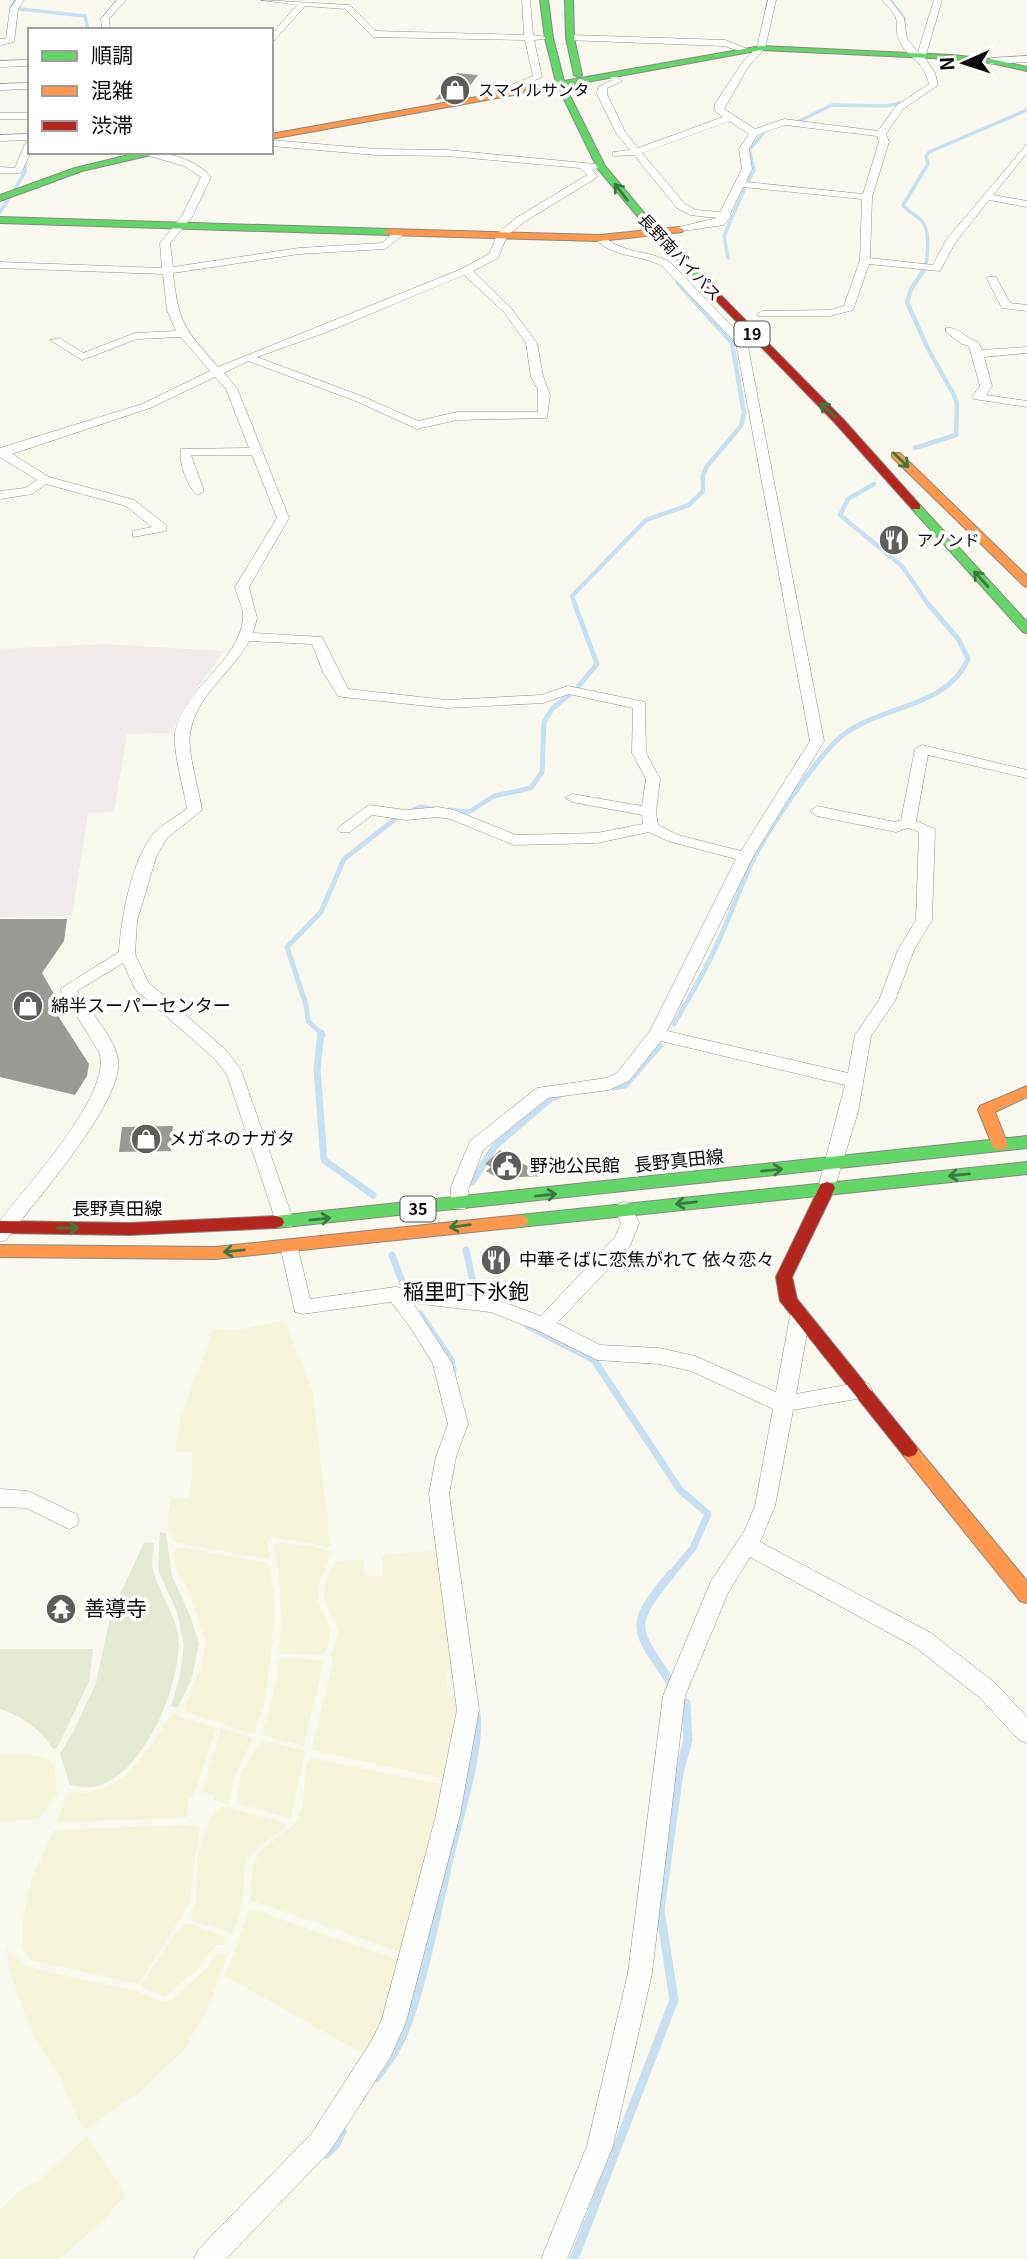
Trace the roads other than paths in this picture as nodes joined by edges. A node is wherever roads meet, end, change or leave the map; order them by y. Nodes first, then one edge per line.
1 (20, 0) edge
2 (122, 0) edge
3 (265, 0) edge
4 (526, 0) edge
5 (544, 0) edge
6 (569, 0) edge
7 (772, 0) edge
8 (886, 0) edge
9 (938, 0) edge
10 (303, 3) junction
11 (12, 20) junction
12 (0, 21) edge
13 (106, 28) edge
14 (529, 38) junction
15 (549, 38) junction
16 (570, 38) junction
17 (273, 39) edge
18 (0, 42) edge
19 (754, 49) junction
20 (919, 55) junction
21 (1027, 59) edge
22 (991, 61) junction
23 (28, 64) edge
24 (0, 65) edge
25 (1027, 69) edge
26 (612, 76) junction
27 (580, 82) junction
28 (561, 85) junction
29 (28, 86) edge
30 (0, 87) edge
31 (524, 91) junction
32 (28, 116) edge
33 (0, 117) edge
34 (730, 117) junction
35 (754, 133) junction
36 (881, 134) junction
37 (28, 137) edge
38 (273, 137) edge
39 (0, 138) edge
40 (273, 143) edge
41 (1027, 147) edge
42 (28, 148) edge
43 (636, 152) junction
44 (138, 154) edge
45 (146, 154) edge
46 (616, 154) junction
47 (584, 167) junction
48 (601, 167) junction
49 (0, 170) edge
50 (629, 171) dead end
51 (740, 184) junction
52 (2, 197) edge
53 (867, 197) junction
54 (988, 197) junction
55 (1027, 204) edge
56 (666, 216) dead end
57 (726, 216) junction
58 (0, 219) edge
59 (178, 226) junction
60 (680, 230) junction
61 (400, 232) junction
62 (657, 234) junction
63 (502, 235) junction
64 (600, 238) junction
65 (698, 249) dead end
66 (865, 260) junction
67 (0, 265) edge
68 (167, 271) junction
69 (463, 272) junction
70 (992, 279) dead end
71 (1027, 308) edge
72 (757, 309) joint
73 (950, 330) dead end
74 (779, 333) dead end
75 (183, 334) junction
76 (56, 340) dead end
77 (1027, 350) edge
78 (978, 354) junction
79 (247, 357) junction
80 (217, 371) junction
81 (820, 378) dead end
82 (1027, 404) edge
83 (854, 414) dead end
84 (883, 442) dead end
85 (256, 451) junction
86 (2, 452) edge
87 (45, 480) junction
88 (198, 491) dead end
89 (0, 495) edge
90 (137, 534) dead end
91 (1027, 583) edge
92 (1027, 629) edge
93 (244, 637) junction
94 (1027, 774) edge
95 (572, 798) dead end
96 (817, 811) dead end
97 (650, 819) junction
98 (908, 822) junction
99 (345, 829) dead end
100 (745, 857) junction
101 (127, 954) junction
102 (657, 1034) junction
103 (855, 1081) junction
104 (1027, 1091) edge
105 (1027, 1142) edge
106 (1000, 1144) junction
107 (835, 1163) junction
108 (1027, 1168) edge
109 (827, 1188) junction
110 (459, 1204) junction
111 (624, 1209) junction
112 (285, 1222) junction
113 (1, 1230) edge
114 (289, 1245) junction
115 (0, 1251) edge
116 (395, 1294) junction
117 (800, 1316) junction
118 (544, 1325) junction
119 (862, 1390) junction
120 (782, 1404) junction
121 (0, 1498) edge
122 (69, 1520) dead end
123 (747, 1545) junction
124 (1027, 1595) edge
125 (1027, 1733) edge
126 (207, 2259) edge
127 (554, 2259) edge

1 - 11 street
2 - 13 street
3 - 10 street
4 - 14 street
5 - 15 main road, 長野南バイパス / 19
6 - 16 main road
7 - 19 street
8 - 20 street
9 - 20 street
10 - 14 street
10 - 17 street
11 - 12 street
11 - 18 street
14 - 15 street
14 - 31 street
15 - 28 main road, 長野南バイパス / 19
16 - 19 street
16 - 27 main road
19 - 20 main road
19 - 26 main road
19 - 34 street
20 - 22 main road
20 - 36 street
21 - 22 street
22 - 25 main road
23 - 24 street
26 - 27 main road
26 - 43 street
27 - 28 main road
27 - 46 main road
28 - 31 main road
28 - 48 main road, 長野南バイパス / 19
29 - 30 street
31 - 38 main road
32 - 33 street
34 - 35 street
34 - 43 street
35 - 36 street
35 - 51 street
36 - 53 street
37 - 39 street
40 - 47 street
41 - 54 street
42 - 49 street
43 - 46 street
43 - 57 street
44 - 52 main road
45 - 59 street
46 - 50 main road
47 - 48 street
47 - 63 street
62 -> 48 main road, 長野南バイパス / 19
51 - 53 street
51 - 57 street
53 - 66 street
54 - 55 street
54 - 66 street
56 - 60 main road, 長野南バイパス
57 - 60 street
58 - 59 main road
59 - 61 main road
59 - 68 street
60 - 62 main road
60 - 65 main road, 長野南バイパス
61 - 63 main road
61 - 68 street
62 - 64 main road
92 -> 62 main road, 長野南バイパス / 19
63 - 64 main road
63 - 69 street
64 - 100 street
66 - 72 street
67 - 68 street
68 - 75 street
69 - 79 street
69 - 79 street
70 - 71 street
72 - 74 main road, 19
73 - 78 street
75 - 76 street
75 - 80 street
77 - 78 street
78 - 82 street
79 - 80 street
80 - 85 street
80 - 86 street
81 - 83 main road
84 -> 91 main road
85 - 88 street
85 - 93 street
86 - 87 street
87 - 89 street
87 - 90 street
93 - 97 street
93 - 101 street
94 - 98 street
95 - 97 street
96 - 98 street
97 - 99 street
97 - 100 street
98 - 103 street
100 - 102 street
101 - 112 street
101 - 113 street
102 - 103 street
102 - 110 street
103 - 107 street
104 - 106 main road
105 - 106 main road, 長野真田線 / 35
106 - 107 main road, 長野真田線 / 35
107 - 109 street
110 -> 107 main road, 長野真田線 / 35
108 -> 109 main road, 35
109 -> 111 main road, 35
109 - 117 main road
112 -> 110 main road, 長野真田線 / 35
111 -> 114 main road, 35
111 - 118 street
113 -> 112 main road, 長野真田線 / 35
114 -> 115 main road, 35
114 - 116 street
116 - 118 street
116 - 126 street
117 - 119 main road
117 - 120 street
118 - 120 street
119 - 120 street
119 - 124 main road
120 - 123 street
121 - 122 street
123 - 125 street
123 - 127 street

